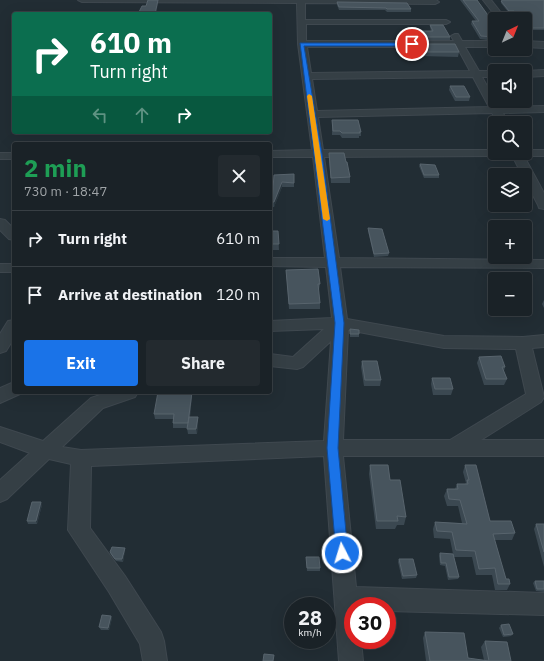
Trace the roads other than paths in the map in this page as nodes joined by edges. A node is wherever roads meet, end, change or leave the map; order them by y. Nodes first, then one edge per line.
1 (82, 0) edge
2 (487, 0) edge
3 (302, 1) edge
4 (439, 9) edge
5 (496, 12) edge
6 (302, 22) junction
7 (302, 44) junction
8 (459, 44) junction
9 (488, 44) edge
10 (532, 44) edge
11 (544, 44) edge
12 (475, 74) junction
13 (488, 74) edge
14 (532, 74) edge
15 (544, 74) edge
16 (306, 76) junction
17 (497, 110) junction
18 (544, 110) edge
19 (312, 114) junction
20 (500, 116) edge
21 (488, 153) edge
22 (532, 153) edge
23 (544, 153) edge
24 (272, 154) edge
25 (318, 154) junction
26 (0, 156) edge
27 (12, 156) edge
28 (521, 160) edge
29 (544, 205) edge
30 (0, 223) edge
31 (12, 234) edge
32 (272, 262) edge
33 (332, 262) junction
34 (544, 264) edge
35 (0, 268) edge
36 (12, 268) edge
37 (340, 323) junction
38 (272, 326) edge
39 (12, 328) edge
40 (544, 341) edge
41 (523, 343) junction
42 (0, 347) edge
43 (272, 360) edge
44 (12, 390) edge
45 (123, 394) edge
46 (0, 396) edge
47 (539, 400) edge
48 (0, 434) edge
49 (333, 448) junction
50 (453, 448) junction
51 (544, 448) edge
52 (46, 451) junction
53 (81, 458) junction
54 (0, 493) edge
55 (346, 597) edge
56 (396, 600) edge
57 (544, 604) edge
58 (350, 649) edge
59 (155, 661) edge
60 (351, 661) edge

1 - 3 street
2 - 5 street
3 - 4 street
3 - 6 street
4 - 6 street
4 - 8 street
6 - 7 street
7 - 8 street
7 - 16 street
8 - 9 street
8 - 12 street
10 - 11 street
12 - 13 street
12 - 16 street
12 - 17 street
14 - 15 street
16 - 19 street
17 - 18 street
17 - 19 street
17 - 20 street
19 - 25 street
21 - 25 street
22 - 23 street
24 - 25 street
25 - 33 street
26 - 27 street
28 - 29 street
30 - 31 street
32 - 33 street
33 - 34 street
33 - 37 street
35 - 36 street
37 - 38 street
37 - 41 street
37 - 43 street
37 - 49 street
39 - 42 street
40 - 41 street
41 - 47 street
44 - 46 street
45 - 52 street
47 - 50 street
48 - 52 street
49 - 50 street
49 - 53 street
49 - 55 street
50 - 51 street
52 - 53 street
52 - 54 street
53 - 59 street
56 - 57 street
58 - 60 street

